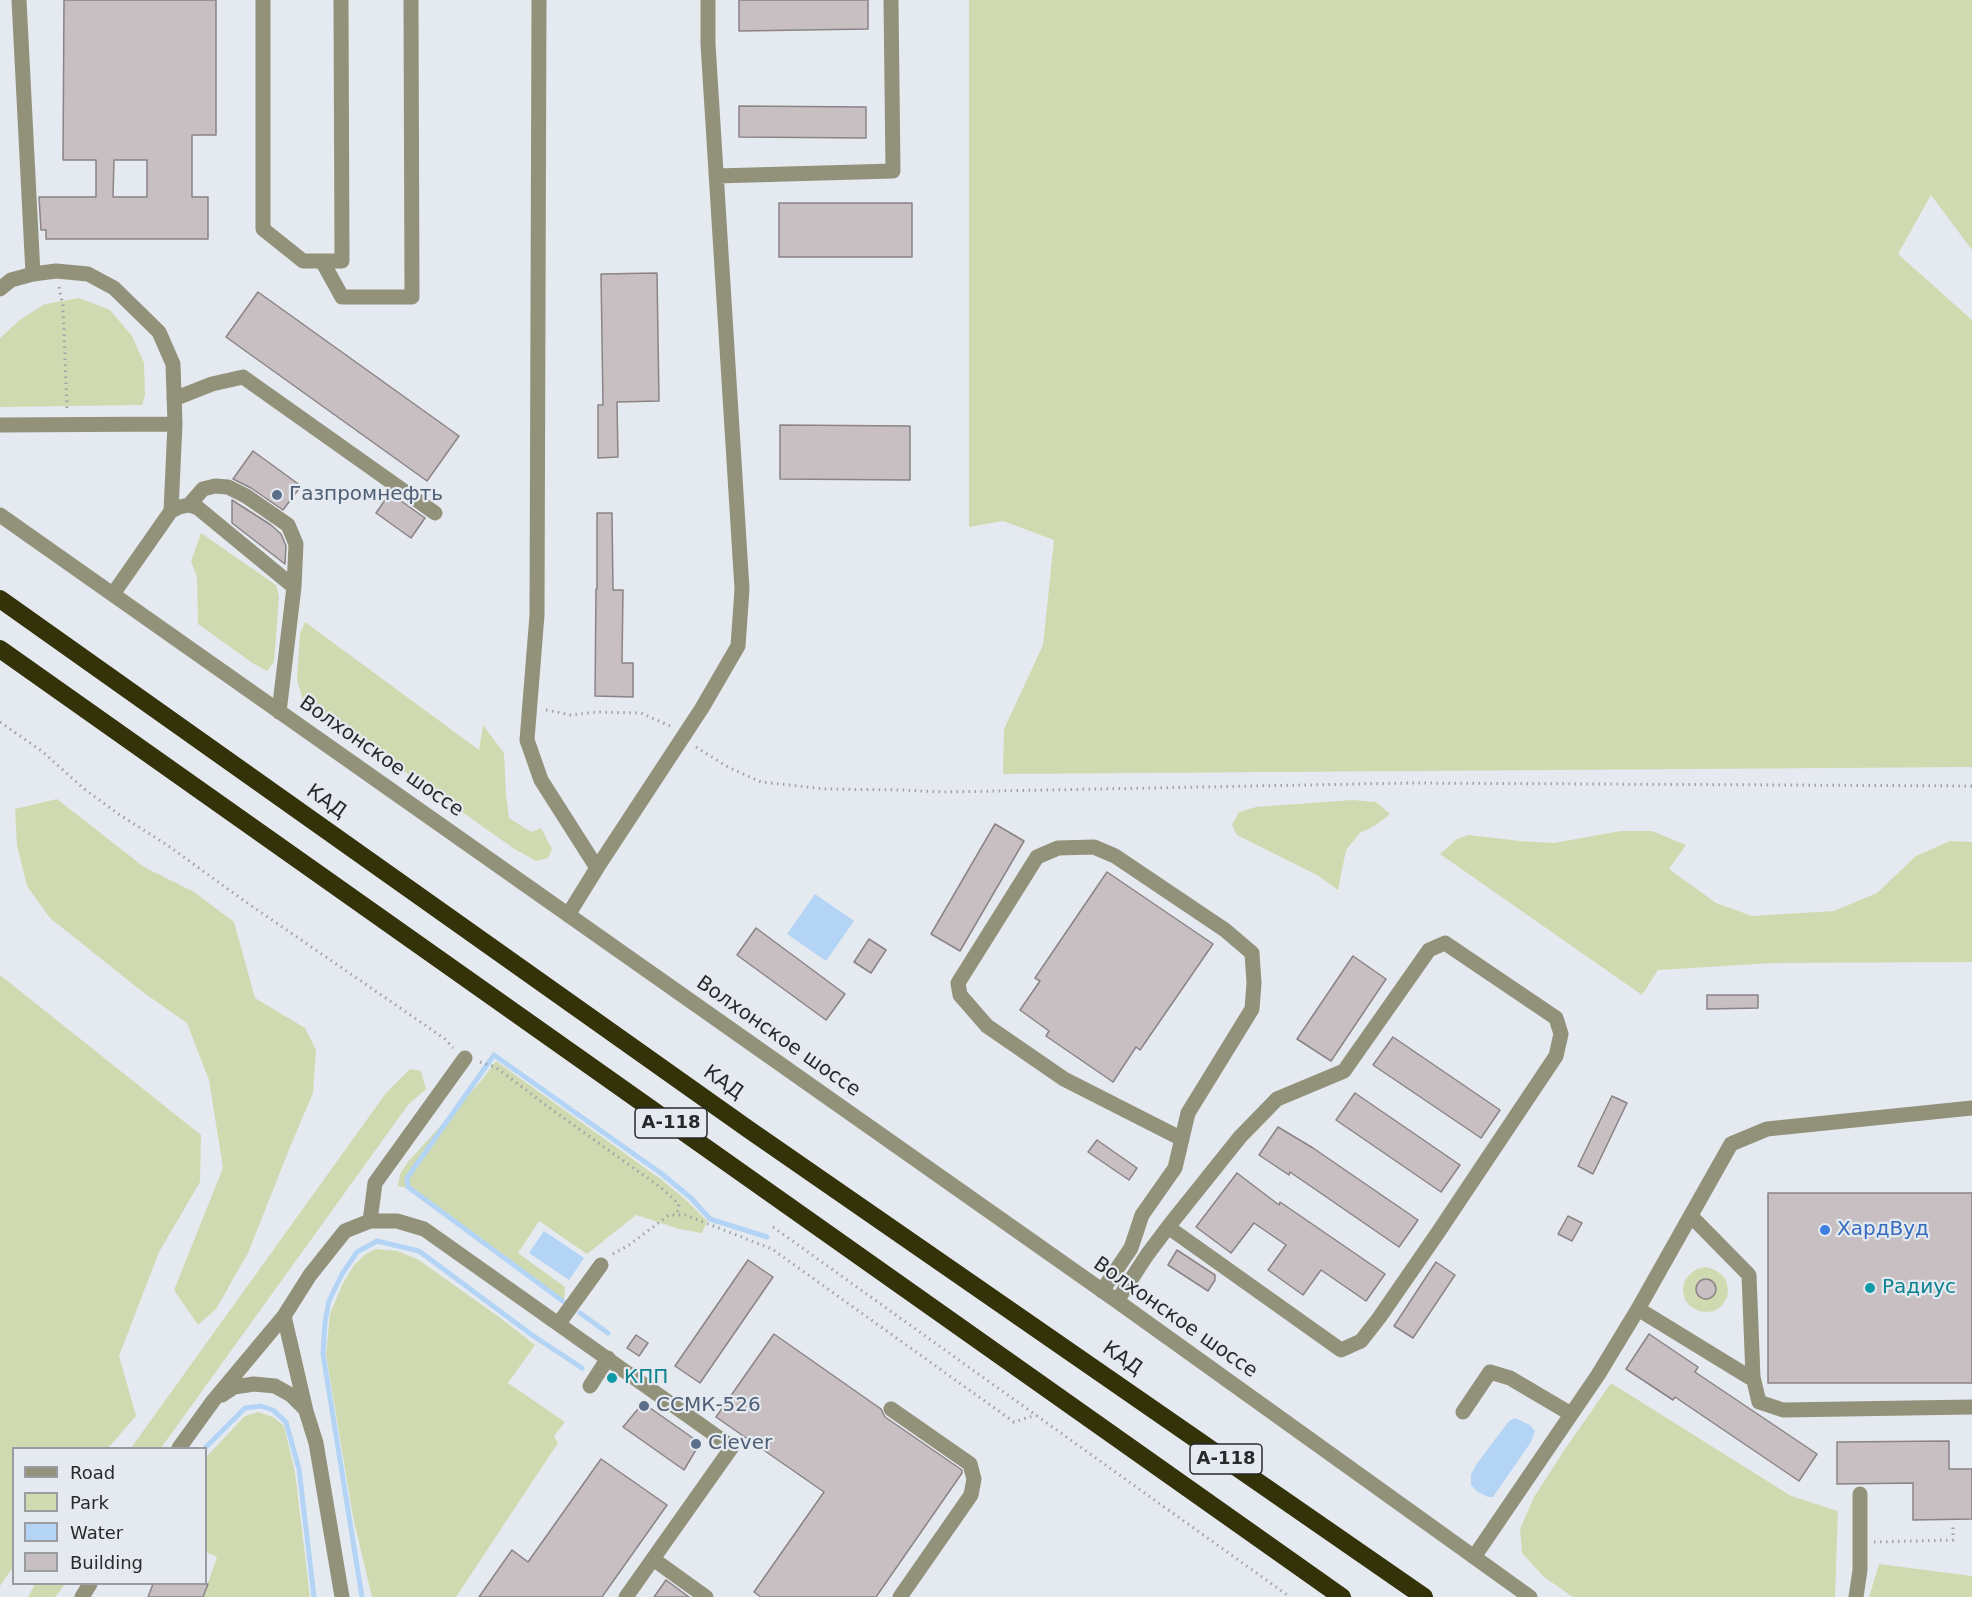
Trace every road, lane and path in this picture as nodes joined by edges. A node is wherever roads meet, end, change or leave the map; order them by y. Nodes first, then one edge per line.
1 (20, 0) edge
2 (262, 0) edge
3 (341, 0) edge
4 (411, 0) edge
5 (538, 0) edge
6 (708, 0) edge
7 (891, 0) edge
8 (716, 176) junction
9 (322, 261) junction
10 (33, 274) junction
11 (0, 289) edge
12 (63, 306) dead end
13 (174, 399) junction
14 (67, 411) dead end
15 (175, 424) junction
16 (0, 425) edge
17 (189, 505) junction
18 (171, 511) junction
19 (435, 513) dead end
20 (0, 515) edge
21 (294, 587) junction
22 (113, 594) junction
23 (0, 599) edge
24 (0, 649) edge
25 (529, 711) junction
26 (279, 712) junction
27 (0, 722) edge
28 (684, 734) junction
29 (1972, 786) edge
30 (597, 868) junction
31 (568, 915) junction
32 (465, 1058) junction
33 (1972, 1108) edge
34 (1182, 1139) junction
35 (677, 1214) junction
36 (1691, 1216) junction
37 (370, 1221) junction
38 (773, 1227) dead end
39 (1168, 1227) junction
40 (601, 1265) joint
41 (1102, 1291) junction
42 (1117, 1301) junction
43 (1638, 1309) junction
44 (284, 1316) junction
45 (559, 1323) junction
46 (608, 1358) junction
47 (1753, 1377) junction
48 (590, 1386) dead end
49 (213, 1401) junction
50 (1972, 1407) edge
51 (891, 1409) dead end
52 (306, 1411) junction
53 (1463, 1412) dead end
54 (1571, 1414) junction
55 (1036, 1415) junction
56 (180, 1447) edge
57 (1860, 1494) dead end
58 (1953, 1526) dead end
59 (1861, 1543) junction
60 (1473, 1557) junction
61 (653, 1559) junction
62 (342, 1597) edge
63 (626, 1597) edge
64 (706, 1597) edge
65 (900, 1597) edge
66 (1290, 1597) edge
67 (1342, 1597) edge
68 (1424, 1597) edge
69 (1530, 1597) edge
70 (1856, 1597) edge

1 - 10 street
2 - 9 street
3 - 9 street
4 - 9 street
5 - 25 street
6 - 8 street
7 - 8 street
8 - 28 street
10 - 11 street
10 - 13 street
12 - 14 path
13 - 15 street
13 - 19 street
15 - 16 street
15 - 18 street
17 - 18 street
17 - 21 street
17 - 21 street
18 - 22 street
20 - 22 street, Волхонское шоссе
21 - 26 street
22 - 26 street, Волхонское шоссе
23 - 68 highway, КАД / А-118
24 - 67 highway, А-118
25 - 28 path
25 - 30 street
26 - 31 street, Волхонское шоссе
27 - 32 path
28 - 29 path
28 - 30 street
30 - 31 street
31 - 41 street, Волхонское шоссе
32 - 35 path
32 - 37 street
33 - 36 street
34 - 34 street
34 - 41 street
35 - 40 path
35 - 55 path
36 - 43 street
36 - 47 street
37 - 44 street
37 - 45 street
38 - 55 path
39 - 39 street
39 - 42 street
40 - 45 street
41 - 42 street, Волхонское шоссе
42 - 60 street, Волхонское шоссе
43 - 47 street
43 - 54 street
44 - 49 street
44 - 52 street
45 - 46 street
46 - 48 street
46 - 61 street
47 - 50 street
49 - 52 street
49 - 56 street
51 - 65 street
52 - 62 street
53 - 54 street
54 - 60 street
55 - 66 path
57 - 59 street
58 - 59 path
59 - 70 street
60 - 69 street, Волхонское шоссе
61 - 63 street
61 - 64 street

